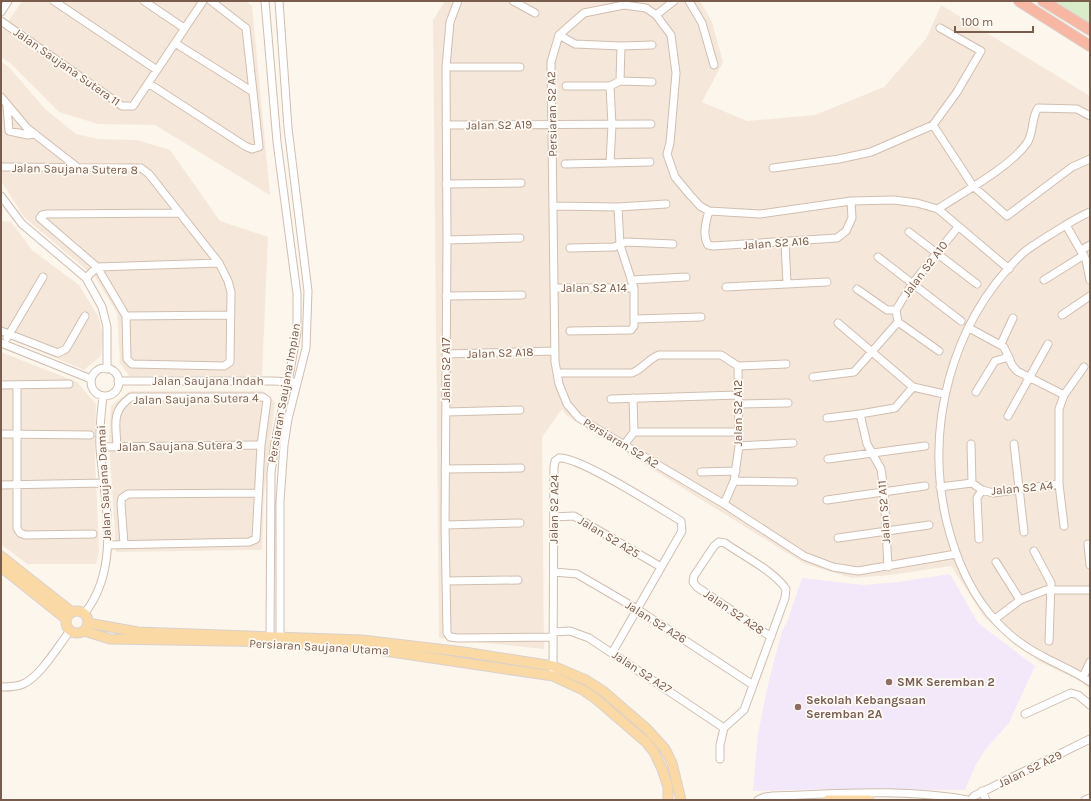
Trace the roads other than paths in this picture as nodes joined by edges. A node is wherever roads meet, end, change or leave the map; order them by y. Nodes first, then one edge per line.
1 (8, 1) edge
2 (54, 1) edge
3 (144, 1) edge
4 (203, 1) edge
5 (211, 1) edge
6 (265, 1) edge
7 (279, 1) edge
8 (458, 1) edge
9 (514, 1) edge
10 (674, 1) edge
11 (689, 1) edge
12 (1019, 1) edge
13 (1043, 1) edge
14 (612, 4) edge
15 (1, 12) edge
16 (535, 13) dead end
17 (656, 15) junction
18 (4, 23) edge
19 (184, 28) junction
20 (940, 28) dead end
21 (1090, 30) edge
22 (559, 35) junction
23 (175, 43) junction
24 (652, 44) dead end
25 (621, 46) junction
26 (1090, 46) edge
27 (714, 65) dead end
28 (446, 67) junction
29 (520, 67) dead end
30 (157, 70) junction
31 (620, 81) junction
32 (652, 82) dead end
33 (148, 83) junction
34 (566, 86) dead end
35 (610, 86) junction
36 (253, 92) junction
37 (1, 97) edge
38 (7, 106) junction
39 (1090, 116) edge
40 (552, 124) junction
41 (651, 124) dead end
42 (446, 125) junction
43 (612, 125) junction
44 (933, 125) junction
45 (35, 134) junction
46 (1090, 159) edge
47 (650, 162) dead end
48 (610, 163) junction
49 (565, 164) dead end
50 (77, 167) junction
51 (1, 168) edge
52 (773, 168) dead end
53 (521, 183) dead end
54 (446, 184) junction
55 (973, 186) junction
56 (1, 196) edge
57 (851, 202) junction
58 (666, 204) dead end
59 (554, 206) junction
60 (618, 207) junction
61 (938, 209) junction
62 (710, 211) junction
63 (1090, 212) edge
64 (179, 213) junction
65 (1066, 225) junction
66 (958, 227) junction
67 (909, 232) dead end
68 (520, 238) dead end
69 (447, 240) junction
70 (785, 243) junction
71 (673, 244) dead end
72 (620, 245) junction
73 (1090, 245) edge
74 (570, 248) dead end
75 (1082, 252) junction
76 (937, 253) junction
77 (878, 257) dead end
78 (219, 263) junction
79 (97, 267) junction
80 (1009, 269) junction
81 (43, 276) dead end
82 (686, 277) dead end
83 (86, 278) junction
84 (631, 280) junction
85 (1044, 280) dead end
86 (1090, 280) edge
87 (827, 282) dead end
88 (787, 283) junction
89 (912, 284) junction
90 (977, 284) dead end
91 (726, 287) dead end
92 (554, 288) junction
93 (634, 288) junction
94 (857, 288) dead end
95 (522, 295) dead end
96 (446, 296) junction
97 (1090, 296) edge
98 (896, 310) junction
99 (231, 315) junction
100 (1062, 315) dead end
101 (85, 316) dead end
102 (126, 316) junction
103 (701, 317) dead end
104 (1013, 318) dead end
105 (635, 319) junction
106 (961, 321) dead end
107 (898, 322) junction
108 (838, 323) dead end
109 (969, 328) junction
110 (1, 331) edge
111 (570, 331) dead end
112 (8, 335) junction
113 (2, 344) edge
114 (1001, 344) junction
115 (1048, 344) dead end
116 (554, 351) junction
117 (872, 351) junction
118 (939, 351) dead end
119 (446, 354) junction
120 (1009, 357) junction
121 (786, 364) dead end
122 (738, 366) junction
123 (1084, 367) dead end
124 (107, 369) junction
125 (557, 373) junction
126 (813, 377) dead end
127 (1029, 378) junction
128 (91, 379) junction
129 (118, 381) junction
130 (288, 382) junction
131 (297, 383) junction
132 (69, 384) dead end
133 (1, 385) edge
134 (17, 385) junction
135 (913, 387) junction
136 (976, 392) dead end
137 (738, 394) junction
138 (944, 394) junction
139 (1064, 395) junction
140 (103, 396) junction
141 (633, 398) junction
142 (611, 399) dead end
143 (788, 403) dead end
144 (739, 404) junction
145 (520, 410) dead end
146 (446, 412) junction
147 (860, 414) junction
148 (1008, 416) dead end
149 (827, 418) dead end
150 (634, 432) junction
151 (739, 432) junction
152 (1, 434) edge
153 (16, 434) junction
154 (90, 435) dead end
155 (793, 443) dead end
156 (971, 444) dead end
157 (1014, 444) dead end
158 (261, 445) junction
159 (624, 445) junction
160 (118, 446) junction
161 (739, 446) junction
162 (925, 446) dead end
163 (100, 447) junction
164 (872, 452) junction
165 (828, 459) dead end
166 (521, 468) dead end
167 (445, 469) junction
168 (736, 471) junction
169 (701, 472) dead end
170 (734, 481) junction
171 (794, 482) dead end
172 (104, 483) junction
173 (972, 483) junction
174 (1059, 484) junction
175 (1, 485) edge
176 (16, 485) junction
177 (926, 486) dead end
178 (940, 487) junction
179 (982, 490) junction
180 (1019, 490) junction
181 (884, 491) junction
182 (257, 492) junction
183 (827, 500) dead end
184 (724, 504) junction
185 (554, 516) junction
186 (520, 523) dead end
187 (445, 525) junction
188 (929, 525) dead end
189 (1064, 526) dead end
190 (885, 532) junction
191 (1024, 532) dead end
192 (93, 534) dead end
193 (838, 538) dead end
194 (979, 539) dead end
195 (124, 544) junction
196 (1088, 544) dead end
197 (108, 545) junction
198 (1034, 551) dead end
199 (956, 554) junction
200 (1, 556) edge
201 (996, 562) dead end
202 (1090, 565) edge
203 (888, 566) junction
204 (1, 567) edge
205 (661, 567) junction
206 (554, 572) junction
207 (518, 580) dead end
208 (446, 581) junction
209 (1051, 589) junction
210 (1090, 590) edge
211 (1020, 600) junction
212 (637, 609) junction
213 (84, 614) junction
214 (69, 616) junction
215 (995, 619) junction
216 (86, 627) junction
217 (70, 631) junction
218 (553, 635) junction
219 (771, 637) junction
220 (270, 639) junction
221 (280, 639) junction
222 (1049, 641) dead end
223 (612, 653) junction
224 (1090, 662) edge
225 (553, 666) junction
226 (553, 676) junction
227 (1083, 677) junction
228 (1090, 682) edge
229 (753, 685) junction
230 (1, 686) edge
231 (1090, 705) edge
232 (1025, 714) dead end
233 (724, 728) junction
234 (1090, 739) edge
235 (720, 759) dead end
236 (982, 792) junction
237 (833, 798) edge
238 (1090, 798) edge
239 (668, 800) edge
240 (681, 800) edge
241 (758, 800) edge
242 (869, 800) edge
243 (967, 800) edge
244 (971, 800) edge
245 (986, 800) edge
246 (1086, 800) edge

1 - 15 street
2 - 30 street
3 - 19 street
4 - 19 street, Jalan Saujana Sutera 11
5 - 36 street
6 - 130 street, Persiaran Saujana Impian
7 - 131 street, Persiaran Saujana Impian
8 - 28 street, Jalan S2 A17
9 - 16 street
10 - 17 street
11 - 27 street
12 - 26 highway
13 - 21 highway
14 - 17 street
14 - 22 street
17 - 62 street
18 - 33 street, Jalan Saujana Sutera 11
19 - 23 street, Jalan Saujana Sutera 11
20 - 44 street
22 - 25 street
22 - 40 street, Persiaran S2 A2
23 - 30 street, Jalan Saujana Sutera 11
23 - 36 street
24 - 25 street
25 - 31 street
28 - 29 street
28 - 42 street, Jalan S2 A17
30 - 33 street, Jalan Saujana Sutera 11
31 - 32 street
31 - 35 street
33 - 36 street
34 - 35 street
35 - 43 street
37 - 38 street
38 - 45 street
38 - 45 street
39 - 55 street
40 - 42 street, Jalan S2 A19
40 - 43 street, Jalan S2 A19
40 - 59 street, Persiaran S2 A2
41 - 43 street, Jalan S2 A19
42 - 54 street, Jalan S2 A17
43 - 48 street
44 - 52 street
44 - 55 street
45 - 50 street
46 - 55 street
47 - 48 street
48 - 49 street
50 - 51 street, Jalan Saujana Sutera 8
50 - 64 street, Jalan Saujana Sutera 8
53 - 54 street
54 - 69 street, Jalan S2 A17
55 - 61 street
56 - 83 street
57 - 61 street
57 - 62 street
57 - 70 street, Jalan S2 A16
58 - 60 street
59 - 60 street
59 - 92 street, Persiaran S2 A2
60 - 72 street, Jalan S2 A14
61 - 66 street
62 - 70 street, Jalan S2 A16
63 - 65 street
64 - 78 street, Jalan Saujana Sutera 8
64 - 79 street
65 - 75 street
65 - 80 street
66 - 76 street, Jalan S2 A10
66 - 80 street
67 - 76 street
68 - 69 street
69 - 96 street, Jalan S2 A17
70 - 88 street
71 - 72 street
72 - 74 street
72 - 84 street, Jalan S2 A14
73 - 75 street
75 - 85 street
75 - 86 street
76 - 89 street, Jalan S2 A10
76 - 90 street
77 - 89 street
78 - 79 street
78 - 99 street, Jalan Saujana Sutera 8
79 - 83 street
79 - 102 street
80 - 109 street
81 - 112 street
82 - 84 street
83 - 124 street
84 - 93 street, Jalan S2 A14
87 - 88 street
88 - 91 street
89 - 98 street, Jalan S2 A10
89 - 106 street
92 - 93 street, Jalan S2 A14
92 - 116 street, Persiaran S2 A2
93 - 105 street, Jalan S2 A14
94 - 98 street
95 - 96 street
96 - 119 street, Jalan S2 A17
97 - 100 street
98 - 107 street, Jalan S2 A10
99 - 102 street
99 - 102 street, Jalan Saujana Sutera 8
101 - 112 street
103 - 105 street
104 - 114 street
105 - 111 street
107 - 117 street
107 - 118 street
108 - 117 street
109 - 114 street
109 - 138 street
110 - 112 street
112 - 113 street
113 - 128 street
114 - 120 street
115 - 127 street
116 - 119 street, Jalan S2 A18
116 - 125 street, Persiaran S2 A2
117 - 126 street
117 - 135 street
119 - 146 street, Jalan S2 A17
120 - 127 street
120 - 136 street
121 - 122 street
122 - 125 street, Jalan S2 A12
122 - 137 street, Jalan S2 A12
123 - 139 street
124 - 128 street
124 - 129 street
125 - 159 street, Persiaran S2 A2
127 - 139 street
127 - 148 street
128 - 140 street
129 - 130 street, Jalan Saujana Indah
129 - 140 street
130 - 131 street, Jalan Saujana Indah
130 - 220 street, Persiaran Saujana Impian
131 - 221 street, Persiaran Saujana Impian
132 - 134 street
133 - 134 street
134 - 153 street
135 - 138 street
135 - 147 street
137 - 141 street
137 - 144 street, Jalan S2 A12
138 - 178 street
139 - 174 street
140 - 163 street, Jalan Saujana Damai
141 - 142 street
141 - 150 street
143 - 144 street
144 - 151 street, Jalan S2 A12
145 - 146 street
146 - 167 street, Jalan S2 A17
147 - 149 street
147 - 164 street, Jalan S2 A11
150 - 151 street
150 - 159 street
151 - 161 street, Jalan S2 A12
152 - 153 street
153 - 154 street
153 - 176 street
155 - 161 street
156 - 173 street
157 - 180 street
158 - 160 street, Jalan Saujana Sutera 3
158 - 160 street, Jalan Saujana Sutera 4
158 - 182 street
159 - 184 street, Persiaran S2 A2
160 - 163 street, Jalan Saujana Sutera 3
161 - 168 street, Jalan S2 A12
162 - 164 street
163 - 172 street, Jalan Saujana Damai
164 - 165 street
164 - 181 street, Jalan S2 A11
166 - 167 street
167 - 187 street, Jalan S2 A17
168 - 169 street
168 - 170 street, Jalan S2 A12
170 - 171 street
170 - 184 street, Jalan S2 A12
172 - 176 street
172 - 197 street, Jalan Saujana Damai
173 - 178 street
173 - 179 street, Jalan S2 A4
174 - 180 street, Jalan S2 A4
174 - 189 street
175 - 176 street
176 - 192 street
177 - 181 street
178 - 199 street
179 - 180 street, Jalan S2 A4
179 - 194 street
180 - 191 street
181 - 183 street
181 - 190 street, Jalan S2 A11
182 - 195 street
182 - 195 street
184 - 203 street, Persiaran S2 A2
185 - 205 street, Jalan S2 A25
185 - 205 street, Jalan S2 A24
185 - 206 street, Jalan S2 A24
186 - 187 street
187 - 208 street, Jalan S2 A17
188 - 190 street
190 - 193 street
190 - 203 street, Jalan S2 A11
195 - 197 street
196 - 202 street
197 - 213 street, Jalan Saujana Damai
198 - 209 street
199 - 203 street, Persiaran S2 A2
199 - 215 street
200 - 214 main road
201 - 211 street
204 - 214 main road
205 - 212 street
206 - 212 street, Jalan S2 A26
206 - 218 street, Jalan S2 A24
207 - 208 street
208 - 218 street, Jalan S2 A17
209 - 210 street
209 - 211 street
209 - 222 street
211 - 215 street
212 - 223 street
212 - 229 street, Jalan S2 A26
213 - 214 main road
213 - 216 main road
214 - 217 main road
215 - 227 street
216 - 217 main road
216 - 220 main road, Persiaran Saujana Utama
217 - 230 street
218 - 223 street, Jalan S2 A27
218 - 225 street, Jalan S2 A24
219 - 219 street, Jalan S2 A28
219 - 229 street
220 - 221 main road, Persiaran Saujana Utama
221 - 225 main road, Persiaran Saujana Utama
221 - 226 main road, Persiaran Saujana Utama
223 - 233 street, Jalan S2 A27
224 - 227 street
225 - 226 street, Jalan S2 A24
225 - 240 main road, Persiaran Saujana Utama
226 - 239 main road, Persiaran Saujana Utama
227 - 228 street
229 - 233 street
231 - 232 street
233 - 235 street
234 - 236 street, Jalan S2 A29
236 - 244 street, Jalan S2 A29
236 - 245 street
237 - 241 street
237 - 242 main road
237 - 243 street
238 - 246 street

